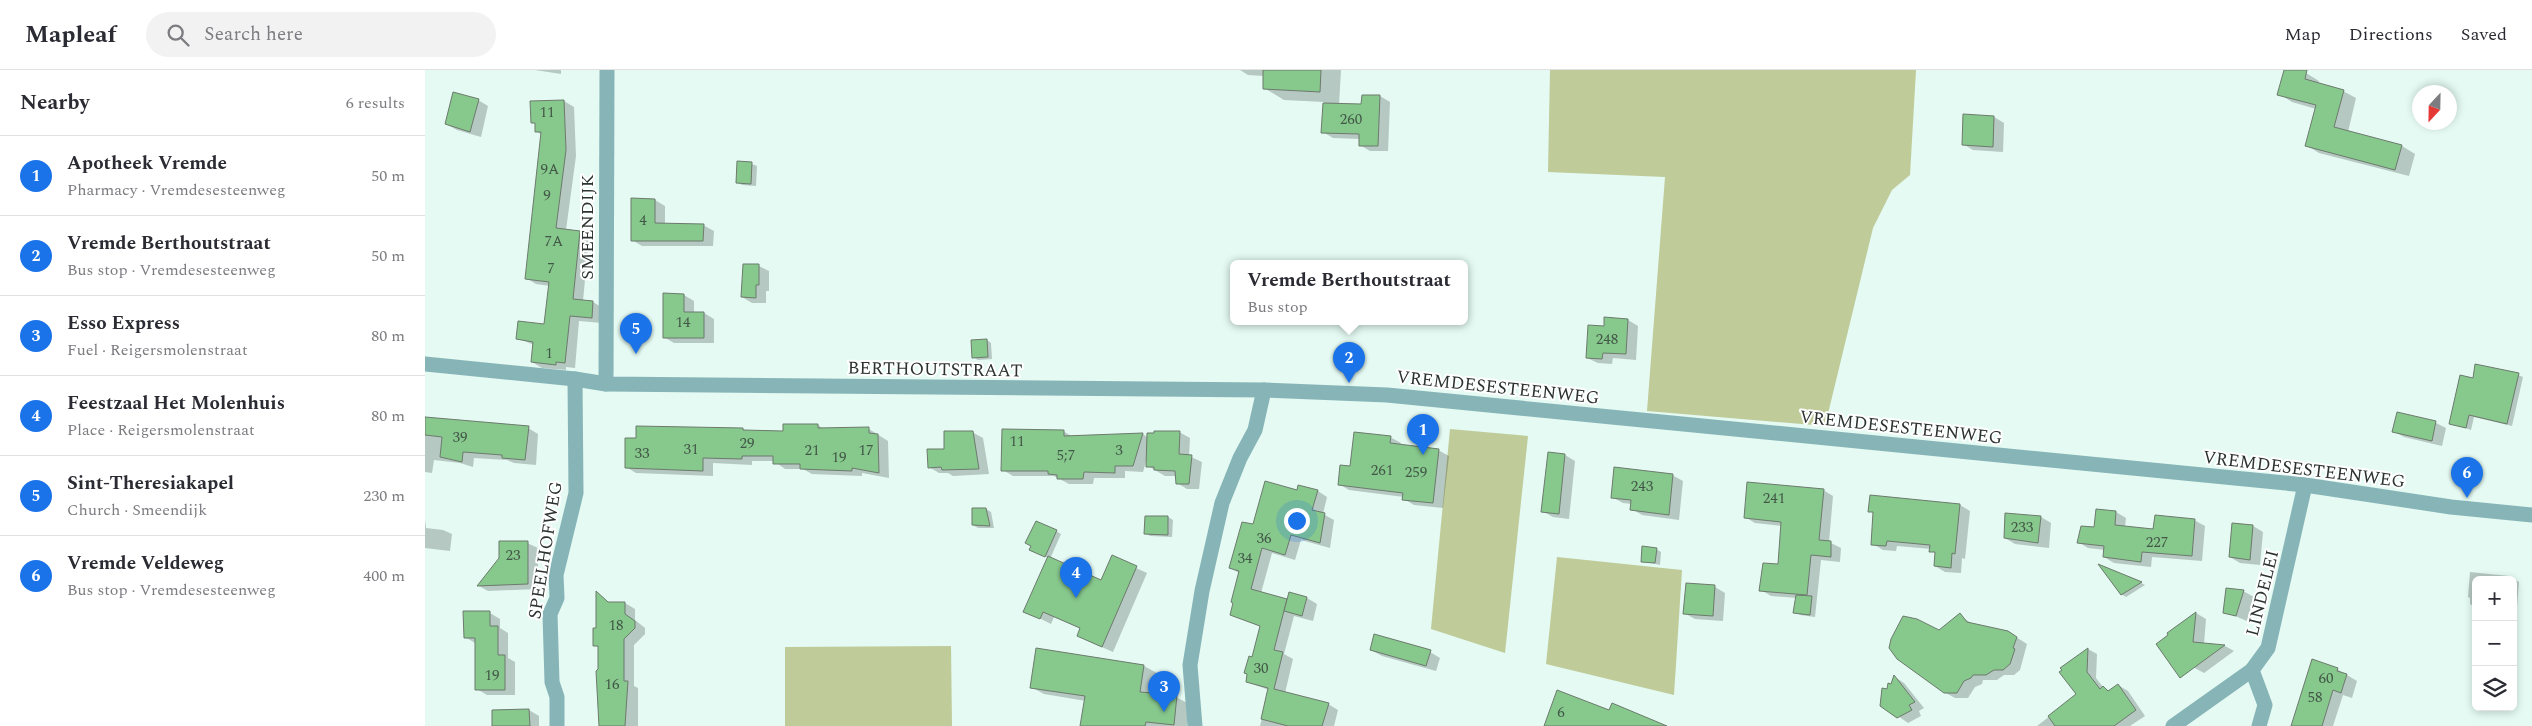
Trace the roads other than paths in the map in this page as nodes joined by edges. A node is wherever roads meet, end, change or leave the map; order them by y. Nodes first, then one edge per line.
1 (607, 70) edge
2 (425, 364) edge
3 (575, 379) junction
4 (605, 384) junction
5 (1264, 390) junction
6 (2305, 485) junction
7 (2532, 515) edge
8 (2252, 670) junction
9 (557, 726) edge
10 (1195, 726) edge
11 (2173, 726) edge
12 (2259, 726) edge

1 - 4 street, SMEENDIJK
2 - 3 street
3 - 4 street, BERTHOUTSTRAAT
3 - 9 street, SPEELHOFWEG
4 - 5 street, BERTHOUTSTRAAT
5 - 6 street, VREMDESESTEENWEG
5 - 10 street
6 - 7 street, VREMDESESTEENWEG
6 - 8 street, LINDELEI
8 - 11 street, LINDELEI
8 - 12 street

